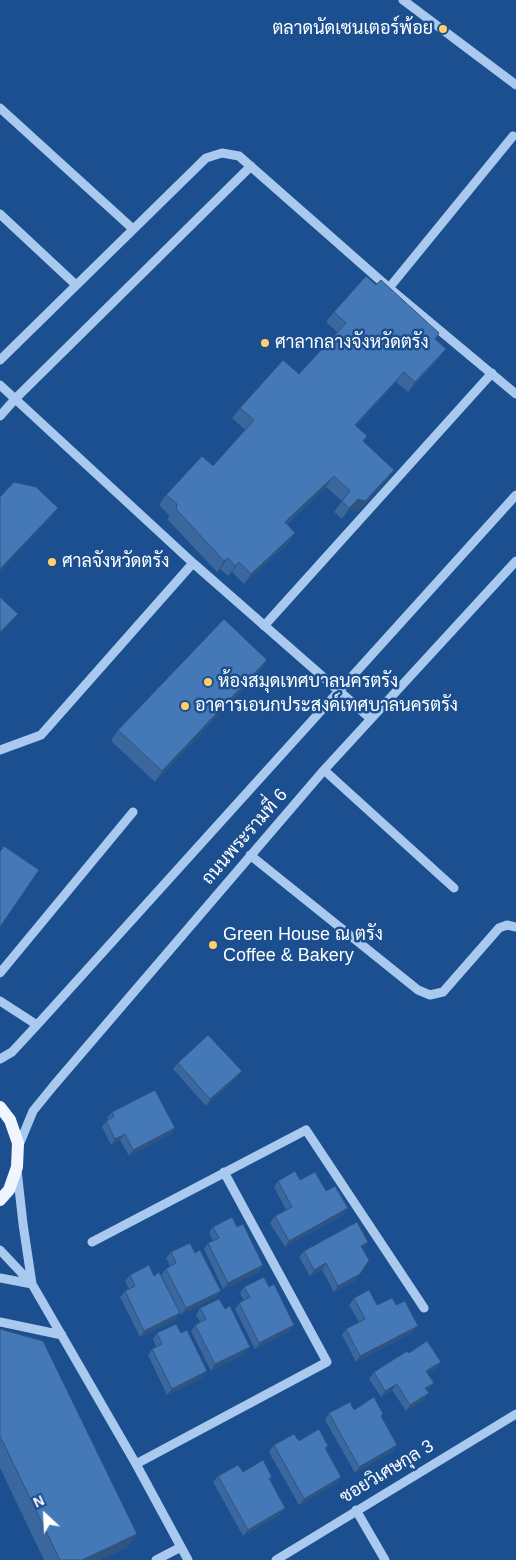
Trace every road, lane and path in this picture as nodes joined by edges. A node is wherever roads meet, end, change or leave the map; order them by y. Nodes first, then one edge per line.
1 (403, 0) edge
2 (516, 85) edge
3 (0, 108) edge
4 (513, 136) dead end
5 (251, 166) junction
6 (0, 214) edge
7 (134, 229) junction
8 (76, 285) junction
9 (389, 288) junction
10 (0, 360) edge
11 (492, 374) junction
12 (0, 385) edge
13 (516, 394) edge
14 (15, 399) junction
15 (0, 416) edge
16 (516, 495) edge
17 (516, 561) edge
18 (192, 563) junction
19 (264, 626) junction
20 (338, 692) junction
21 (371, 719) junction
22 (0, 750) edge
23 (324, 770) junction
24 (133, 812) dead end
25 (250, 855) junction
26 (454, 888) dead end
27 (516, 927) edge
28 (0, 973) edge
29 (0, 1001) edge
30 (37, 1026) junction
31 (0, 1059) edge
32 (0, 1107) edge
33 (17, 1148) junction
34 (17, 1167) junction
35 (224, 1172) junction
36 (0, 1200) edge
37 (92, 1242) dead end
38 (0, 1250) edge
39 (0, 1278) edge
40 (32, 1284) junction
41 (424, 1308) dead end
42 (0, 1322) edge
43 (62, 1335) junction
44 (516, 1414) edge
45 (136, 1464) junction
46 (356, 1510) junction
47 (182, 1547) junction
48 (156, 1560) edge
49 (188, 1560) edge
50 (276, 1560) edge
51 (386, 1560) edge

1 - 2 street
3 - 7 street
4 - 9 street
5 - 7 street
5 - 9 street
5 - 14 street
6 - 8 street
7 - 8 street
8 - 10 street
9 - 11 street
11 - 13 street
11 - 19 street
12 - 14 street
14 - 15 street
14 - 18 street
16 - 20 street, ถนนพระรามที่ 6
17 - 21 street, ถนนพระรามที่ 6
18 - 19 street
18 - 22 street
19 - 20 street
20 - 21 street
20 - 30 street, ถนนพระรามที่ 6
21 - 23 street, ถนนพระรามที่ 6
23 - 25 street, ถนนพระรามที่ 6
23 - 26 street
24 - 28 street
25 - 27 street
25 - 33 street, ถนนพระรามที่ 6
29 - 30 street
30 - 31 street, ถนนพระรามที่ 6
32 - 33 main road
33 - 34 main road
34 - 36 main road
34 - 40 street
35 - 37 street
35 - 41 street
35 - 45 street
38 - 40 street
39 - 40 street
40 - 43 street
42 - 43 street
43 - 45 street
44 - 46 street, ซอยวิเศษกุล 3
45 - 47 street
46 - 50 street, ซอยวิเศษกุล 3
46 - 51 street
47 - 48 street
47 - 49 street

